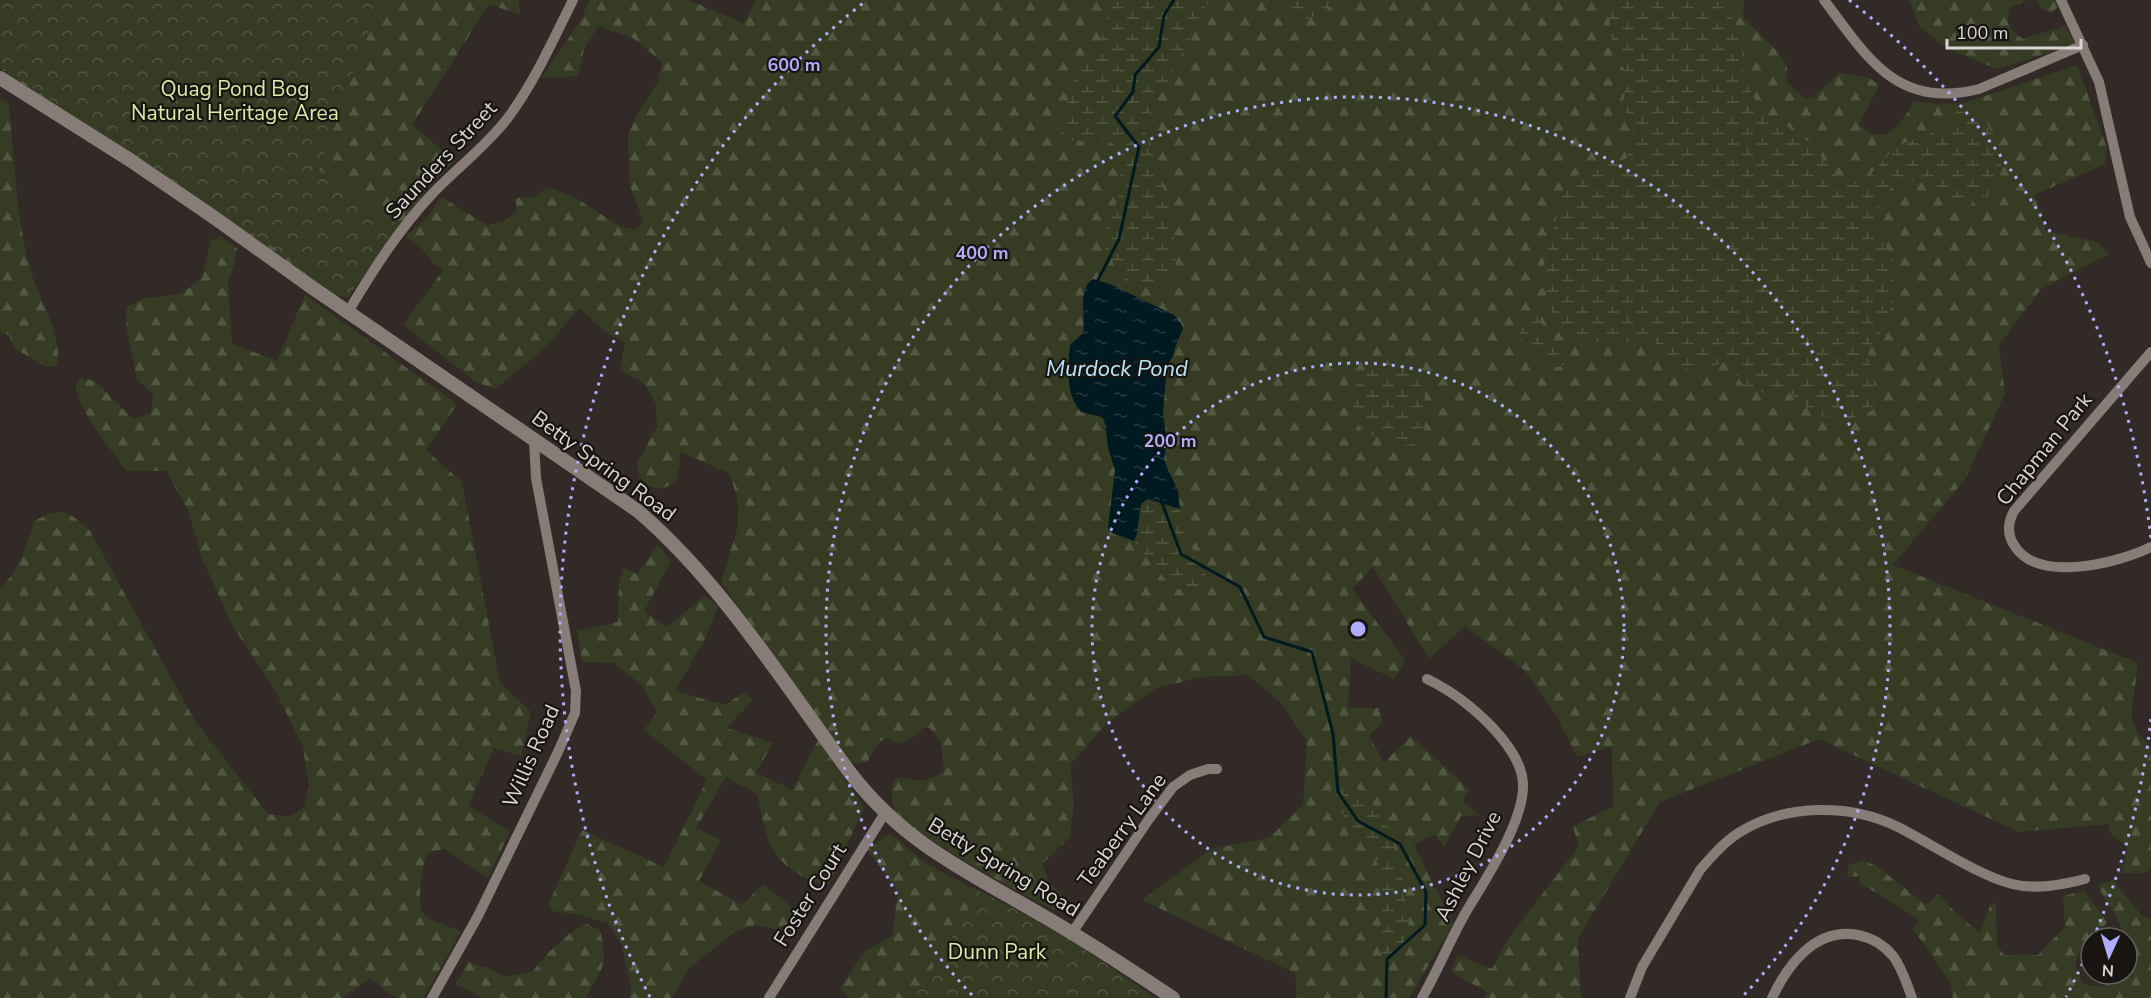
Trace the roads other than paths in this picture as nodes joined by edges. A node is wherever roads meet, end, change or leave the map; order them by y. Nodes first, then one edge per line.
1 (573, 0) edge
2 (1824, 0) edge
3 (2061, 0) edge
4 (2083, 45) junction
5 (0, 78) edge
6 (2151, 263) edge
7 (348, 312) junction
8 (2151, 352) edge
9 (534, 440) junction
10 (2151, 547) edge
11 (1427, 680) dead end
12 (1217, 768) dead end
13 (885, 813) junction
14 (2085, 879) dead end
15 (1072, 933) junction
16 (432, 998) edge
17 (769, 998) edge
18 (1173, 998) edge
19 (1422, 998) edge
20 (1630, 998) edge
21 (1772, 998) edge
22 (1912, 998) edge

1 - 7 street, Saunders Street
2 - 4 street
3 - 4 street
4 - 6 street
5 - 7 street, Betty Spring Road
7 - 9 street, Betty Spring Road
8 - 10 street, Chapman Park
9 - 13 street, Betty Spring Road
9 - 16 street, Willis Road
11 - 19 street, Ashley Drive
12 - 15 street, Teaberry Lane
13 - 15 street, Betty Spring Road
13 - 17 street, Foster Court
14 - 20 street
15 - 18 street, Betty Spring Road
21 - 22 street

